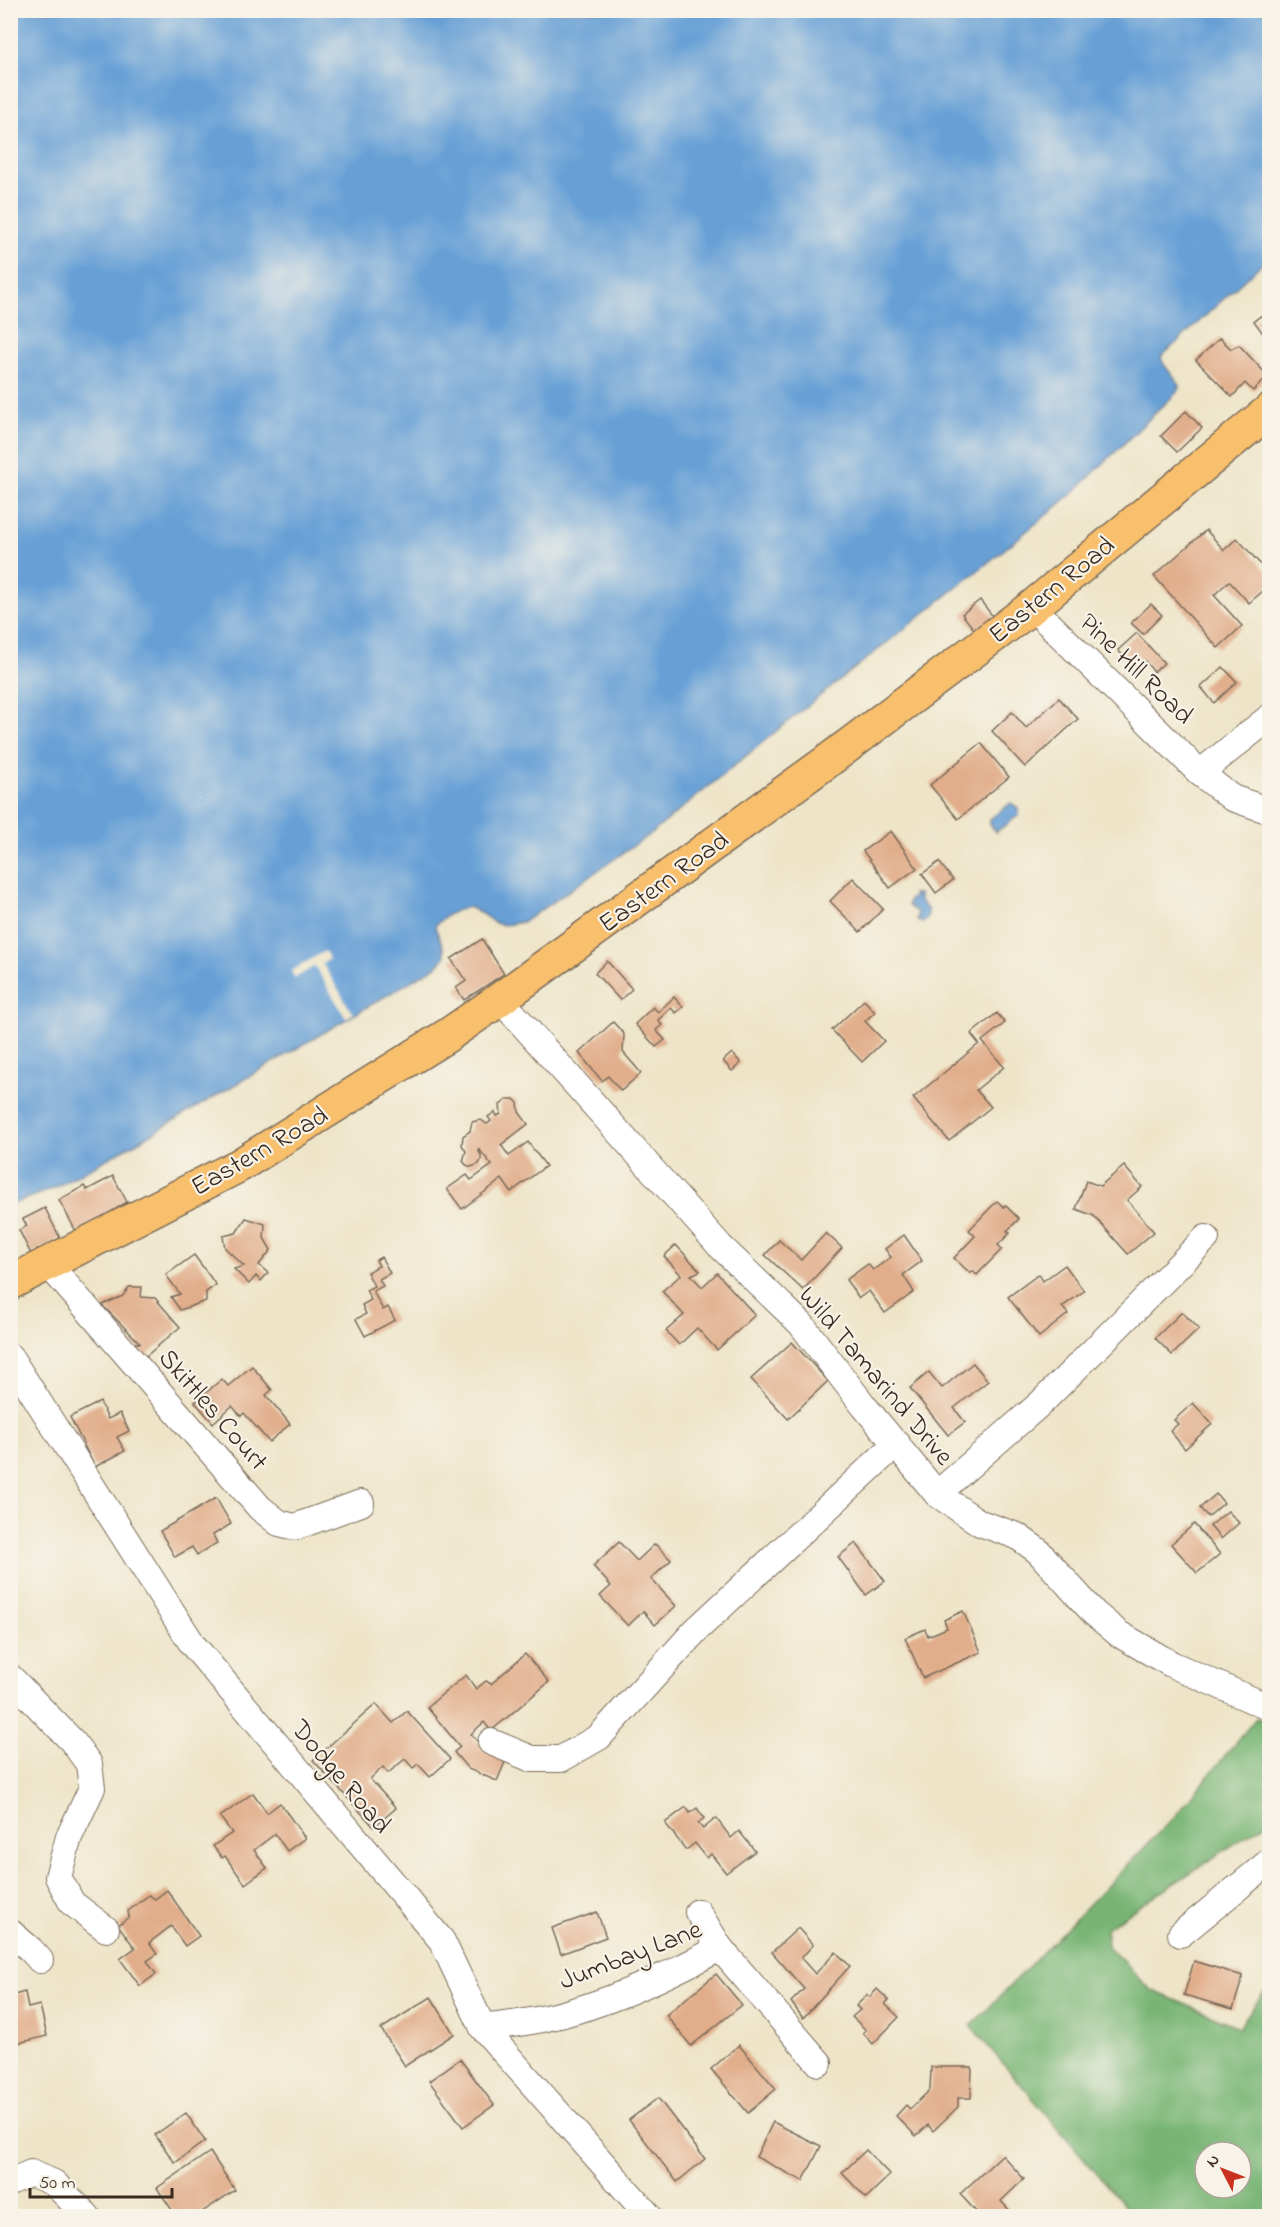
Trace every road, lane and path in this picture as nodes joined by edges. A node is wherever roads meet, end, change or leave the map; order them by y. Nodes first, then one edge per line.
1 (1269, 410) edge
2 (1032, 607) junction
3 (1269, 717) edge
4 (1200, 773) junction
5 (1269, 811) edge
6 (500, 999) junction
7 (1206, 1238) dead end
8 (49, 1264) junction
9 (10, 1283) edge
10 (10, 1357) edge
11 (897, 1443) junction
12 (937, 1494) junction
13 (362, 1503) dead end
14 (11, 1678) edge
15 (1269, 1708) edge
16 (491, 1742) dead end
17 (1269, 1861) edge
18 (698, 1912) dead end
19 (106, 1929) dead end
20 (10, 1932) edge
21 (1181, 1934) dead end
22 (720, 1948) junction
23 (40, 1960) dead end
24 (483, 2028) junction
25 (819, 2063) dead end
26 (10, 2182) edge
27 (87, 2217) edge
28 (649, 2217) edge

1 - 2 highway, Eastern Road
2 - 4 street, Pine Hill Road
2 - 6 highway, Eastern Road
3 - 4 street
4 - 5 street, Pine Hill Road
6 - 8 highway, Eastern Road
6 - 11 street, Wild Tamarind Drive
7 - 12 street
8 - 9 highway, Eastern Road
8 - 13 street, Skittles Court
10 - 24 street, Dodge Road
11 - 12 street, Wild Tamarind Drive
11 - 16 street
12 - 15 street, Wild Tamarind Drive
14 - 19 street
17 - 21 street
18 - 22 street
20 - 23 street
22 - 24 street, Jumbay Lane
22 - 25 street, Jumbay Lane
24 - 28 street, Dodge Road
26 - 27 street

